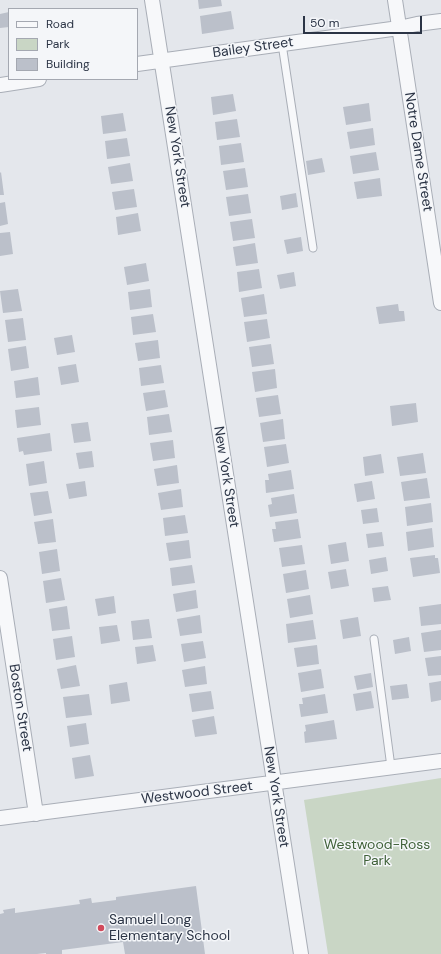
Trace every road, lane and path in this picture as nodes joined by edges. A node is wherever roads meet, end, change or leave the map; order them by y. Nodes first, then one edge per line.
1 (152, 0) edge
2 (396, 0) edge
3 (441, 21) edge
4 (400, 28) junction
5 (282, 44) junction
6 (162, 61) junction
7 (138, 64) edge
8 (32, 80) edge
9 (0, 85) edge
10 (314, 248) dead end
11 (441, 303) edge
12 (0, 578) edge
13 (374, 639) dead end
14 (441, 760) edge
15 (391, 767) junction
16 (274, 783) junction
17 (36, 814) junction
18 (0, 818) edge
19 (301, 954) edge

1 - 6 street, New York Street
2 - 4 street, Notre Dame Street
3 - 4 street, Bailey Street
4 - 5 street, Bailey Street
4 - 11 street, Notre Dame Street
5 - 6 street, Bailey Street
5 - 10 lane
6 - 7 street, Bailey Street
6 - 16 street, New York Street
8 - 9 street
12 - 17 street, Boston Street
13 - 15 lane
14 - 15 street, Westwood Street
15 - 16 street, Westwood Street
16 - 17 street, Westwood Street
16 - 19 street, New York Street
17 - 18 street, Westwood Street

